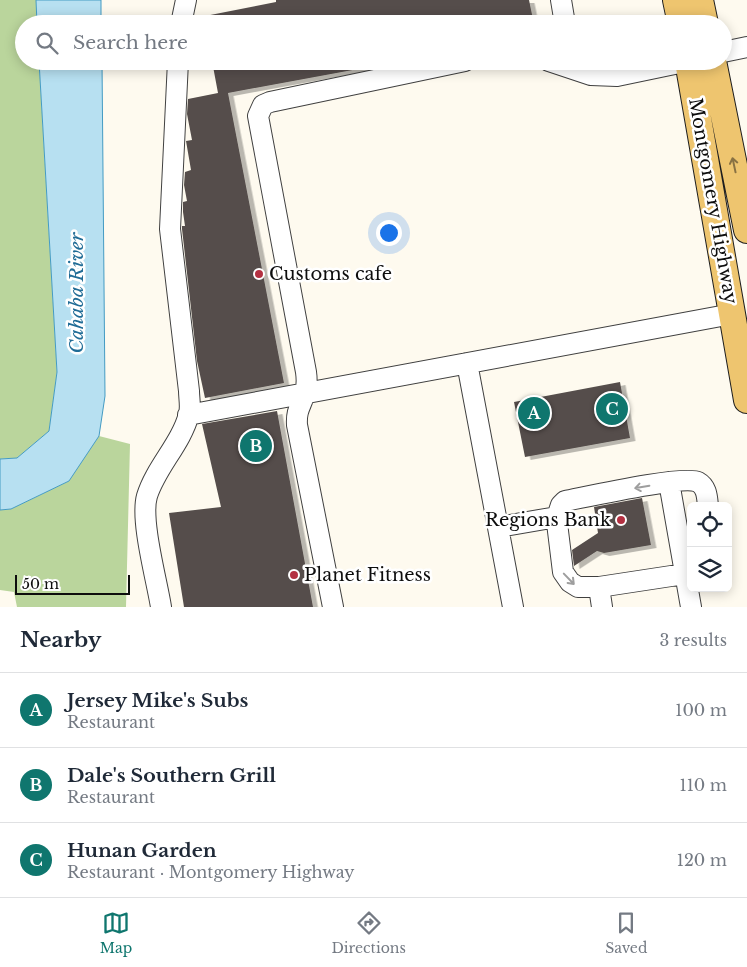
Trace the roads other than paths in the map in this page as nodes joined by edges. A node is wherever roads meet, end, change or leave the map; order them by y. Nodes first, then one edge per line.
1 (186, 0) edge
2 (561, 0) edge
3 (676, 0) edge
4 (700, 0) edge
5 (184, 15) edge
6 (564, 15) edge
7 (679, 15) edge
8 (703, 15) edge
9 (747, 47) edge
10 (732, 50) edge
11 (178, 70) edge
12 (421, 70) edge
13 (582, 70) edge
14 (645, 70) edge
15 (690, 70) edge
16 (715, 70) edge
17 (747, 230) edge
18 (732, 314) junction
19 (467, 363) junction
20 (305, 393) junction
21 (747, 400) edge
22 (188, 415) junction
23 (669, 482) junction
24 (708, 502) edge
25 (558, 517) junction
26 (498, 527) junction
27 (687, 568) edge
28 (687, 573) edge
29 (599, 587) junction
30 (690, 592) edge
31 (161, 607) edge
32 (333, 607) edge
33 (513, 607) edge
34 (602, 607) edge
35 (691, 607) edge

1 - 5 street
2 - 6 street
3 - 7 main road
4 - 8 main road
9 - 10 street
11 - 22 street
12 - 20 street
13 - 14 street
15 - 18 main road, Montgomery Highway
17 -> 16 main road, Montgomery Highway
18 - 19 street
18 - 21 main road, Montgomery Highway
19 - 20 street
19 - 26 street
20 - 22 street
20 - 32 street
22 - 31 street
23 - 24 street
23 -> 25 street
23 - 27 street
25 - 26 street
25 -> 29 street
26 - 33 street
28 - 29 street
29 - 34 street
30 - 35 street

